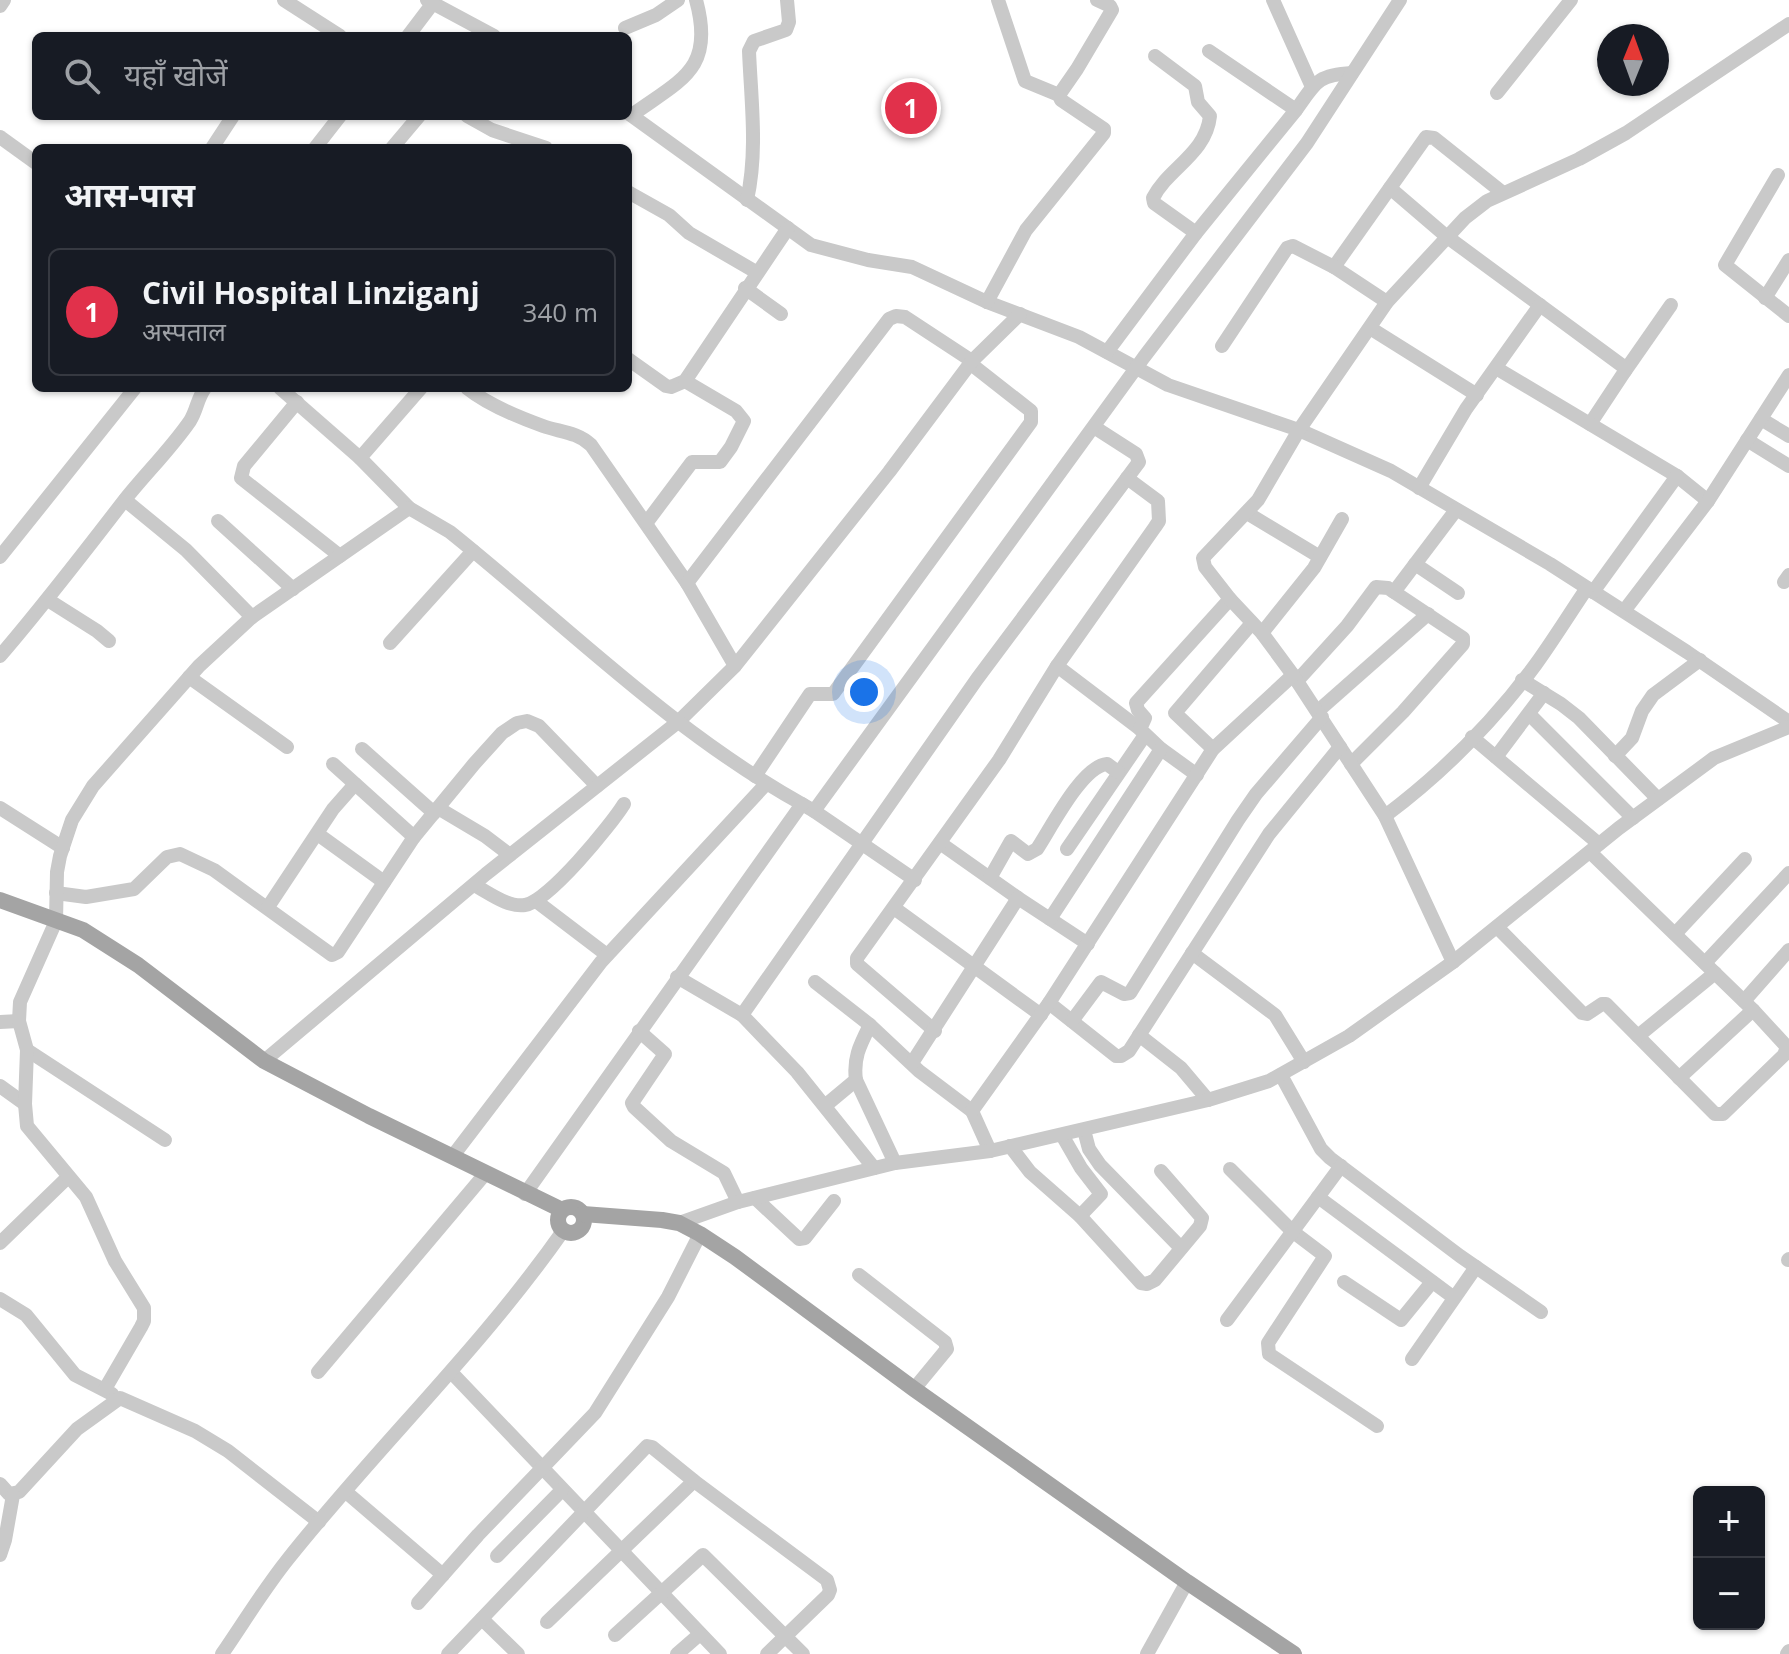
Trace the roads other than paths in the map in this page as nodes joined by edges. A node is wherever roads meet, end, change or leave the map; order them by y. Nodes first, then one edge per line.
1 (4, 0) edge
2 (284, 0) edge
3 (678, 0) edge
4 (696, 0) edge
5 (787, 0) edge
6 (998, 0) edge
7 (1097, 0) edge
8 (1273, 0) edge
9 (1400, 0) edge
10 (1571, 0) edge
11 (430, 2) edge
12 (0, 6) edge
13 (1789, 24) edge
14 (625, 28) dead end
15 (334, 32) edge
16 (411, 32) edge
17 (486, 32) edge
18 (1209, 51) dead end
19 (1155, 56) dead end
20 (1352, 73) junction
21 (1312, 87) junction
22 (1497, 93) dead end
23 (1059, 95) junction
24 (1296, 110) junction
25 (632, 113) edge
26 (632, 115) edge
27 (230, 120) edge
28 (337, 120) edge
29 (416, 120) edge
30 (474, 120) edge
31 (0, 137) edge
32 (215, 144) edge
33 (318, 144) edge
34 (395, 144) edge
35 (534, 144) edge
36 (32, 160) edge
37 (1778, 175) dead end
38 (1390, 188) junction
39 (1503, 193) junction
40 (632, 194) edge
41 (747, 200) junction
42 (788, 228) junction
43 (1196, 233) junction
44 (1446, 236) junction
45 (1789, 260) edge
46 (1334, 267) junction
47 (756, 272) junction
48 (745, 288) junction
49 (1765, 298) junction
50 (987, 302) junction
51 (1387, 302) junction
52 (1540, 305) junction
53 (1671, 305) dead end
54 (781, 314) dead end
55 (1020, 314) junction
56 (1789, 316) edge
57 (1370, 328) junction
58 (1222, 346) dead end
59 (1107, 352) junction
60 (632, 362) edge
61 (971, 362) junction
62 (1137, 368) junction
63 (1496, 368) junction
64 (1625, 371) junction
65 (1789, 375) edge
66 (685, 381) junction
67 (132, 392) edge
68 (203, 392) edge
69 (285, 392) edge
70 (418, 392) edge
71 (472, 392) edge
72 (1784, 394) edge
73 (1477, 395) junction
74 (297, 402) junction
75 (1761, 419) junction
76 (1590, 424) junction
77 (1094, 427) junction
78 (1299, 430) junction
79 (1789, 436) edge
80 (1747, 440) junction
81 (360, 458) junction
82 (1789, 466) edge
83 (1677, 476) junction
84 (1127, 478) junction
85 (1419, 488) junction
86 (125, 500) junction
87 (1708, 501) junction
88 (409, 508) junction
89 (1456, 510) junction
90 (1247, 513) junction
91 (1342, 519) dead end
92 (218, 521) dead end
93 (647, 522) junction
94 (473, 551) junction
95 (340, 556) junction
96 (0, 557) edge
97 (1320, 557) junction
98 (1415, 564) junction
99 (687, 583) junction
100 (293, 589) junction
101 (1590, 590) junction
102 (1394, 592) junction
103 (1458, 593) dead end
104 (1230, 599) junction
105 (48, 600) junction
106 (1624, 611) junction
107 (1428, 614) junction
108 (252, 617) junction
109 (1257, 628) junction
110 (109, 641) dead end
111 (390, 643) dead end
112 (0, 656) edge
113 (1700, 660) junction
114 (735, 666) junction
115 (1057, 666) junction
116 (189, 677) junction
117 (1295, 678) junction
118 (1522, 680) junction
119 (1544, 693) junction
120 (1320, 714) junction
121 (1529, 714) junction
122 (678, 722) junction
123 (1789, 724) edge
124 (1142, 732) junction
125 (1472, 737) junction
126 (287, 747) dead end
127 (1340, 747) junction
128 (362, 749) dead end
129 (1161, 749) junction
130 (1213, 749) junction
131 (1615, 756) junction
132 (1496, 757) junction
133 (333, 764) dead end
134 (1351, 764) junction
135 (1118, 772) junction
136 (1197, 775) junction
137 (760, 780) junction
138 (355, 784) junction
139 (597, 786) junction
140 (1658, 799) junction
141 (624, 804) dead end
142 (0, 808) edge
143 (808, 808) junction
144 (436, 810) junction
145 (1385, 816) junction
146 (1633, 818) junction
147 (319, 835) junction
148 (414, 837) junction
149 (940, 843) junction
150 (861, 844) junction
151 (63, 848) junction
152 (1594, 848) junction
153 (1067, 849) dead end
154 (510, 855) junction
155 (1745, 859) dead end
156 (1789, 873) edge
157 (990, 878) junction
158 (915, 880) junction
159 (384, 882) junction
160 (474, 885) junction
161 (56, 893) junction
162 (1018, 898) junction
163 (0, 900) edge
164 (536, 901) junction
165 (268, 907) junction
166 (894, 908) junction
167 (1050, 919) junction
168 (56, 921) junction
169 (1497, 927) junction
170 (1675, 934) junction
171 (1088, 944) junction
172 (1192, 953) junction
173 (607, 955) junction
174 (1787, 957) edge
175 (1453, 962) junction
176 (975, 967) junction
177 (1710, 968) junction
178 (677, 977) junction
179 (815, 982) dead end
180 (1748, 1005) junction
181 (1045, 1009) junction
182 (742, 1015) junction
183 (19, 1021) junction
184 (1072, 1021) junction
185 (0, 1022) edge
186 (870, 1025) junction
187 (639, 1031) junction
188 (935, 1031) junction
189 (1139, 1035) junction
190 (1638, 1036) junction
191 (1788, 1046) edge
192 (27, 1050) junction
193 (264, 1061) junction
194 (1304, 1062) junction
195 (912, 1063) junction
196 (1281, 1075) junction
197 (1679, 1078) junction
198 (856, 1080) junction
199 (0, 1086) edge
200 (1208, 1100) junction
201 (25, 1104) junction
202 (826, 1105) junction
203 (972, 1111) junction
204 (1084, 1130) junction
205 (1062, 1135) junction
206 (165, 1140) dead end
207 (1010, 1146) junction
208 (990, 1151) junction
209 (452, 1157) junction
210 (895, 1163) junction
211 (1341, 1166) junction
212 (874, 1168) junction
213 (1230, 1169) dead end
214 (1161, 1171) dead end
215 (485, 1174) junction
216 (68, 1177) junction
217 (525, 1194) junction
218 (1318, 1197) junction
219 (755, 1198) junction
220 (834, 1201) dead end
221 (738, 1202) junction
222 (562, 1210) junction
223 (583, 1214) junction
224 (1080, 1216) junction
225 (679, 1223) junction
226 (563, 1231) junction
227 (1292, 1231) junction
228 (700, 1234) junction
229 (0, 1243) edge
230 (1181, 1248) junction
231 (1476, 1267) junction
232 (859, 1275) dead end
233 (1344, 1282) dead end
234 (1432, 1282) junction
235 (1453, 1297) junction
236 (0, 1299) edge
237 (1541, 1312) dead end
238 (1227, 1320) dead end
239 (1412, 1359) dead end
240 (318, 1372) dead end
241 (451, 1372) junction
242 (105, 1389) junction
243 (914, 1389) junction
244 (120, 1398) junction
245 (1377, 1426) dead end
246 (542, 1469) junction
247 (694, 1481) junction
248 (0, 1484) edge
249 (562, 1490) junction
250 (346, 1492) junction
251 (13, 1495) junction
252 (582, 1511) junction
253 (319, 1522) junction
254 (622, 1550) junction
255 (0, 1555) edge
256 (497, 1556) dead end
257 (443, 1575) junction
258 (1187, 1582) junction
259 (660, 1593) junction
260 (418, 1603) dead end
261 (482, 1619) junction
262 (547, 1622) dead end
263 (700, 1634) junction
264 (615, 1635) dead end
265 (786, 1636) junction
266 (222, 1654) edge
267 (448, 1654) edge
268 (518, 1654) edge
269 (677, 1654) edge
270 (720, 1654) edge
271 (767, 1654) edge
272 (803, 1654) edge
273 (1147, 1654) edge
274 (1294, 1654) edge

1 - 12 street
2 - 15 street
3 - 14 street
4 - 25 street
5 - 41 street
6 - 23 street
7 - 23 street
8 - 21 street
9 - 20 street
10 - 22 street
11 - 16 street
11 - 17 street
13 - 39 street
18 - 24 street
19 - 43 street
20 - 21 street
20 - 62 street
21 - 24 street
23 - 50 street
24 - 43 street
26 - 41 street
27 - 32 street
28 - 33 street
29 - 34 street
30 - 35 street
31 - 36 street
37 - 49 street
38 - 39 street
38 - 44 street
38 - 46 street
39 - 44 street
40 - 47 street
41 - 42 street
42 - 47 street
42 - 50 street
43 - 59 street
44 - 51 street
44 - 52 street
45 - 49 street
46 - 51 street
46 - 58 street
47 - 48 street
48 - 54 street
48 - 66 street
49 - 56 street
50 - 55 street
51 - 57 street
52 - 63 street
52 - 64 street
53 - 64 street
55 - 59 street
55 - 61 street
57 - 73 street
57 - 78 street
59 - 62 street
60 - 66 street
61 - 99 street
61 - 114 street
61 - 137 street
62 - 77 street
62 - 78 street
63 - 73 street
63 - 76 street
64 - 76 street
65 - 72 street
66 - 93 street
67 - 96 street
68 - 86 street
69 - 74 street
70 - 81 street
71 - 93 street
72 - 75 street
73 - 85 street
74 - 81 street
74 - 95 street
75 - 79 street
75 - 80 street
76 - 83 street
77 - 84 street
77 - 143 street
78 - 85 street
78 - 90 street
80 - 82 street
80 - 87 street
81 - 88 street
83 - 87 street
83 - 101 street
84 - 115 street
84 - 150 street
85 - 89 street
86 - 105 street
86 - 108 street
87 - 106 street
88 - 94 street
88 - 95 street
89 - 98 street
89 - 101 street
90 - 97 street
90 - 104 street
91 - 97 street
92 - 100 street
93 - 99 street
94 - 111 street
94 - 122 street
95 - 100 street
97 - 109 street
98 - 102 street
98 - 103 street
99 - 114 street
100 - 108 street
101 - 106 street
101 - 118 street
102 - 107 street
102 - 117 street
104 - 109 street
104 - 124 street
105 - 110 street
105 - 112 street
106 - 113 street
107 - 120 street
107 - 134 street
108 - 116 street
109 - 117 street
109 - 130 street
113 - 123 street
113 - 131 street
114 - 122 street
115 - 124 street
115 - 149 street
116 - 126 street
116 - 151 street
117 - 120 street
117 - 130 street
118 - 119 street
118 - 125 street
119 - 121 street
119 - 131 street
120 - 127 street
120 - 184 street
121 - 132 street
121 - 146 street
122 - 137 street
122 - 139 street
123 - 140 street
124 - 129 street
124 - 135 street
125 - 132 street
125 - 145 street
127 - 134 street
127 - 172 street
128 - 144 street
129 - 136 street
129 - 167 street
130 - 136 street
131 - 140 street
132 - 152 street
133 - 138 street
134 - 145 street
135 - 153 street
135 - 157 street
136 - 171 street
137 - 143 street
137 - 173 street
138 - 147 street
138 - 148 street
139 - 144 street
139 - 154 street
140 - 146 street
141 - 164 street
142 - 151 street
143 - 150 street
143 - 178 street
144 - 148 street
144 - 154 street
145 - 175 street
146 - 152 street
147 - 159 street
147 - 165 street
148 - 159 street
149 - 157 street
149 - 158 street
150 - 158 street
150 - 182 street
151 - 161 street
152 - 169 street
152 - 170 street
154 - 160 street
155 - 170 street
156 - 177 street
157 - 162 street
158 - 166 street
159 - 165 street
160 - 164 street
160 - 193 street
161 - 165 street
161 - 168 street
162 - 167 street
162 - 176 street
163 - 168 main road
164 - 173 street
166 - 176 street
166 - 188 street
167 - 171 street
168 - 183 street
168 - 193 main road
169 - 175 street
169 - 190 street
170 - 177 street
171 - 181 street
172 - 189 street
172 - 194 street
173 - 209 street
174 - 180 street
175 - 194 street
176 - 181 street
176 - 188 street
177 - 180 street
177 - 190 street
178 - 182 street
178 - 187 street
179 - 186 street
180 - 191 street
180 - 197 street
181 - 184 street
181 - 203 street
182 - 202 street
183 - 185 street
183 - 192 street
184 - 189 street
186 - 195 street
186 - 198 street
187 - 217 street
187 - 221 street
188 - 195 street
189 - 200 street
190 - 197 street
191 - 197 street
192 - 201 street
192 - 206 street
193 - 209 main road
194 - 196 street
195 - 203 street
196 - 200 street
196 - 211 street
198 - 202 street
198 - 210 street
199 - 201 street
200 - 204 street
201 - 216 street
202 - 212 street
203 - 208 street
204 - 205 street
204 - 230 street
205 - 207 street
205 - 224 street
207 - 208 street
207 - 224 street
208 - 210 street
209 - 215 main road
210 - 212 street
211 - 218 street
211 - 231 street
212 - 219 street
213 - 227 street
214 - 230 street
215 - 217 main road
215 - 240 street
216 - 229 street
216 - 242 street
217 - 222 main road
218 - 227 street
218 - 234 street
219 - 220 street
219 - 221 street
221 - 225 street
222 - 223 main road
222 - 226 main road
223 - 225 main road
223 - 226 main road
224 - 230 street
225 - 228 main road
226 - 241 street
227 - 238 street
227 - 245 street
228 - 243 main road
228 - 246 street
231 - 235 street
231 - 237 street
232 - 243 street
233 - 234 street
234 - 235 street
235 - 239 street
236 - 242 street
241 - 246 street
241 - 250 street
242 - 244 street
243 - 258 main road
244 - 251 street
244 - 253 street
246 - 249 street
246 - 257 street
247 - 252 street
247 - 254 street
247 - 265 street
248 - 251 street
249 - 252 street
249 - 256 street
250 - 253 street
250 - 257 street
251 - 255 street
252 - 254 street
252 - 261 street
253 - 266 street
254 - 259 street
254 - 262 street
257 - 260 street
258 - 273 street
258 - 274 main road
259 - 263 street
259 - 264 street
259 - 265 street
261 - 267 street
261 - 268 street
263 - 269 street
263 - 270 street
265 - 271 street
265 - 272 street

